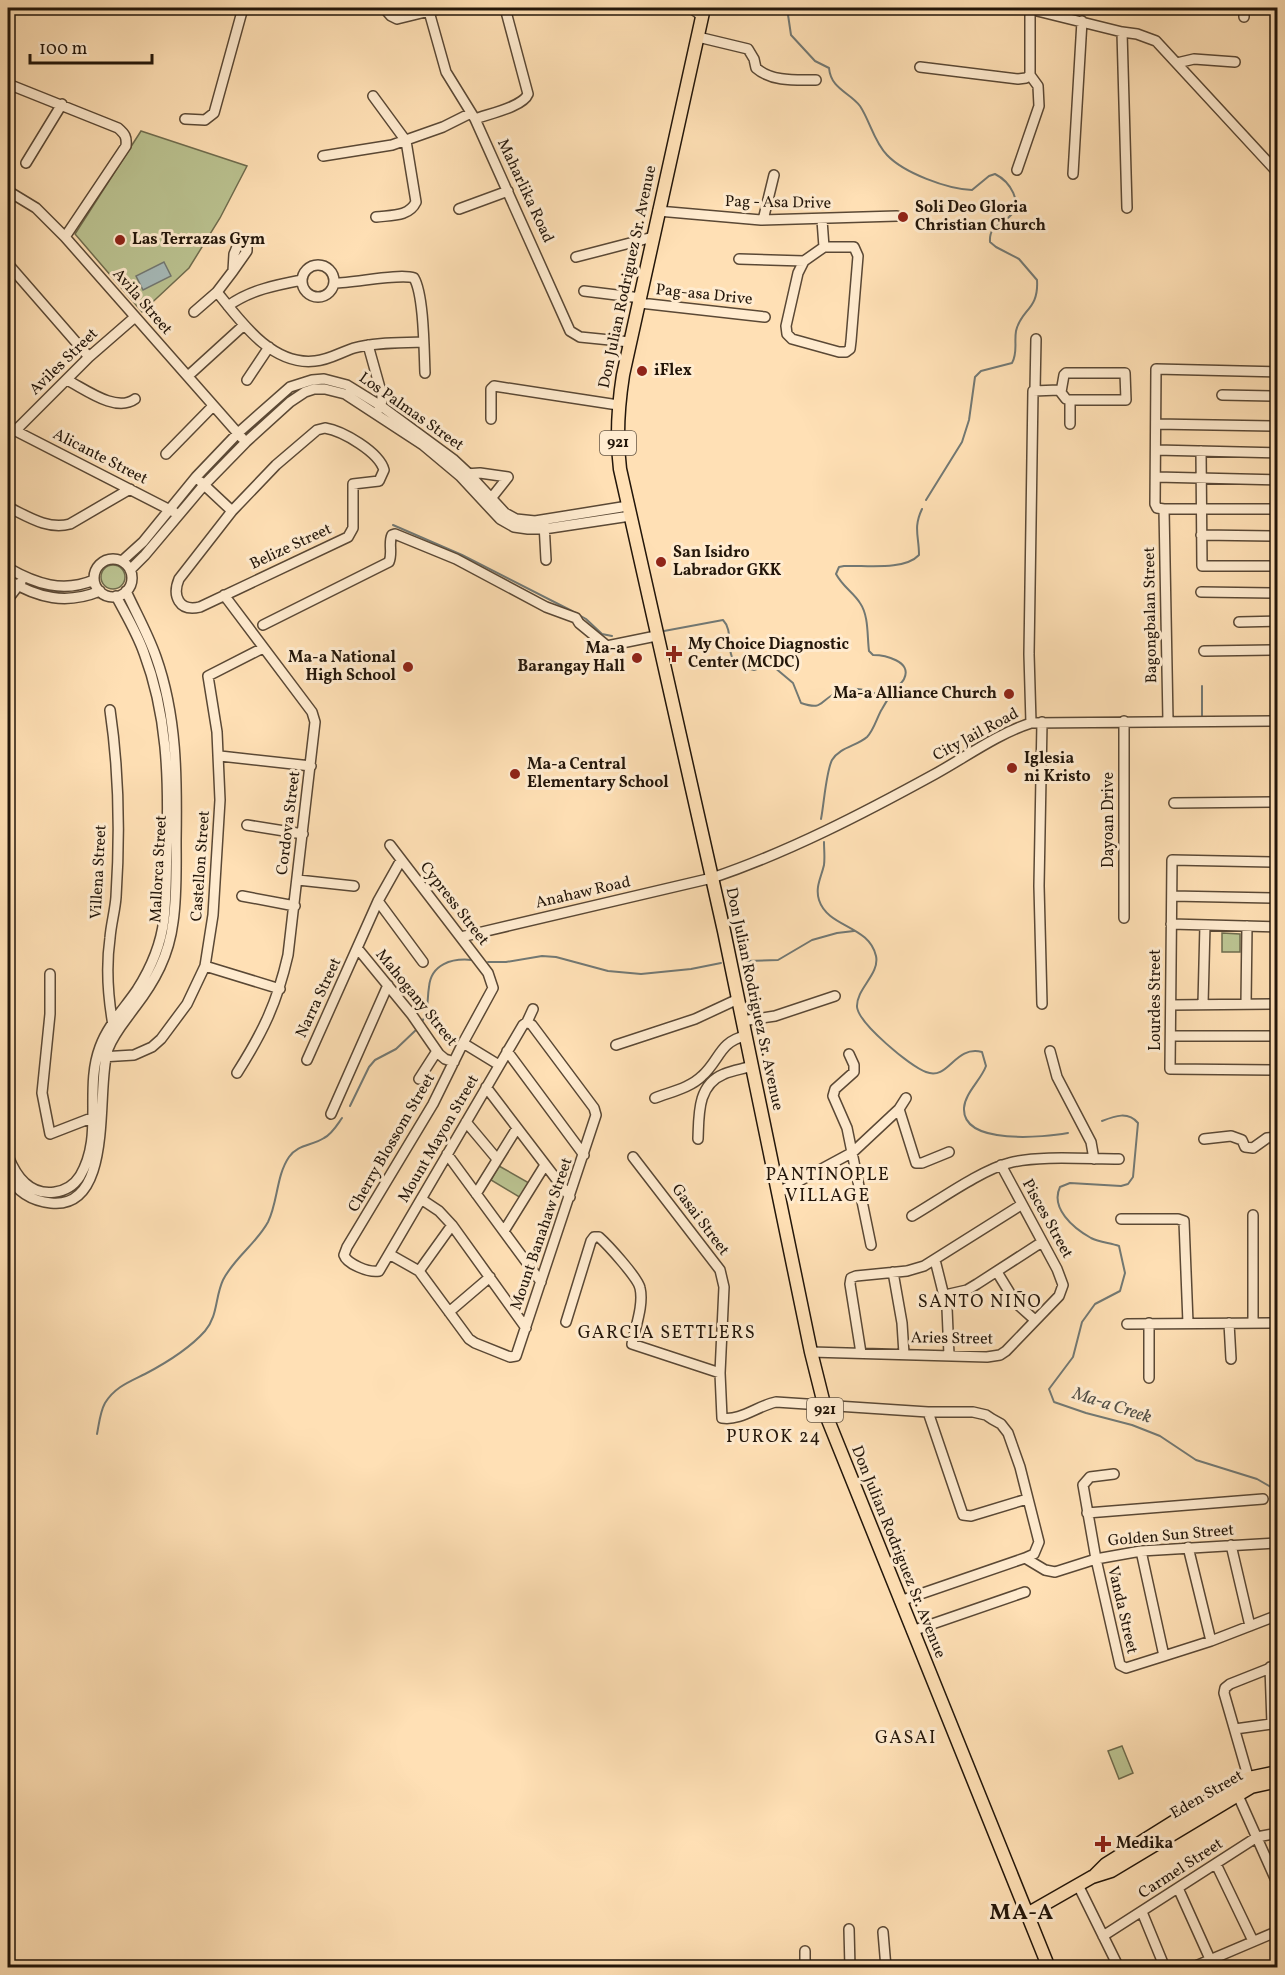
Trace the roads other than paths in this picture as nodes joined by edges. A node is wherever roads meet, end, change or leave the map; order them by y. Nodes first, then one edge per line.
1 (243, 8) edge
2 (384, 8) edge
3 (442, 8) edge
4 (505, 8) edge
5 (691, 8) edge
6 (1027, 8) edge
7 (428, 9) edge
8 (1053, 10) edge
9 (703, 12) edge
10 (1082, 21) junction
11 (1122, 32) junction
12 (698, 37) junction
13 (1235, 62) dead end
14 (1177, 63) junction
15 (920, 67) dead end
16 (1029, 75) junction
17 (816, 80) dead end
18 (8, 84) edge
19 (373, 96) dead end
20 (62, 104) junction
21 (473, 116) junction
22 (184, 119) dead end
23 (406, 141) junction
24 (324, 156) dead end
25 (26, 163) dead end
26 (1274, 163) edge
27 (1017, 170) dead end
28 (1278, 173) edge
29 (1073, 174) dead end
30 (774, 175) dead end
31 (8, 190) edge
32 (508, 191) junction
33 (1127, 208) dead end
34 (459, 209) dead end
35 (658, 211) junction
36 (897, 216) dead end
37 (376, 217) dead end
38 (822, 219) junction
39 (763, 220) junction
40 (65, 237) junction
41 (653, 237) junction
42 (824, 247) junction
43 (576, 257) dead end
44 (740, 259) dead end
45 (804, 261) junction
46 (8, 264) edge
47 (233, 271) dead end
48 (302, 280) junction
49 (335, 283) junction
50 (584, 291) dead end
51 (217, 292) junction
52 (640, 300) junction
53 (228, 306) junction
54 (194, 312) dead end
55 (135, 317) junction
56 (765, 317) dead end
57 (244, 325) junction
58 (1036, 339) dead end
59 (423, 342) junction
60 (630, 342) junction
61 (368, 345) junction
62 (269, 347) junction
63 (89, 357) junction
64 (1278, 372) edge
65 (424, 373) dead end
66 (188, 376) junction
67 (67, 380) junction
68 (247, 380) dead end
69 (1035, 390) junction
70 (1061, 392) junction
71 (1222, 395) dead end
72 (1278, 396) edge
73 (135, 399) dead end
74 (1070, 400) junction
75 (618, 405) junction
76 (213, 406) junction
77 (378, 410) junction
78 (491, 419) dead end
79 (1070, 424) dead end
80 (1156, 424) junction
81 (1278, 426) edge
82 (11, 429) edge
83 (238, 433) junction
84 (246, 442) junction
85 (1156, 450) junction
86 (1201, 451) junction
87 (1278, 453) edge
88 (166, 454) dead end
89 (464, 475) junction
90 (196, 477) junction
91 (1156, 477) junction
92 (1201, 478) junction
93 (1278, 480) edge
94 (204, 485) junction
95 (130, 489) junction
96 (489, 502) junction
97 (8, 507) edge
98 (1164, 509) junction
99 (1201, 509) junction
100 (1278, 509) edge
101 (169, 510) junction
102 (232, 511) junction
103 (629, 511) junction
104 (178, 515) junction
105 (544, 524) junction
106 (1201, 535) junction
107 (1278, 536) edge
108 (546, 560) dead end
109 (122, 561) junction
110 (1278, 566) edge
111 (8, 568) edge
112 (130, 570) junction
113 (23, 577) junction
114 (8, 580) edge
115 (94, 580) junction
116 (18, 586) junction
117 (99, 591) junction
118 (126, 591) junction
119 (1202, 592) dead end
120 (1278, 592) edge
121 (224, 595) junction
122 (116, 596) junction
123 (8, 599) edge
124 (1278, 621) edge
125 (1239, 622) dead end
126 (263, 625) dead end
127 (656, 636) junction
128 (263, 648) junction
129 (1278, 650) edge
130 (1204, 651) dead end
131 (110, 710) dead end
132 (1124, 721) junction
133 (1168, 721) junction
134 (1278, 721) edge
135 (1042, 722) junction
136 (1031, 723) junction
137 (220, 756) junction
138 (311, 766) junction
139 (1278, 802) edge
140 (1174, 803) dead end
141 (247, 825) dead end
142 (303, 834) junction
143 (390, 845) dead end
144 (401, 860) junction
145 (1278, 862) edge
146 (712, 878) junction
147 (298, 880) junction
148 (354, 886) dead end
149 (242, 896) dead end
150 (1172, 896) junction
151 (1278, 898) edge
152 (378, 901) junction
153 (295, 906) junction
154 (1125, 918) dead end
155 (1171, 924) junction
156 (1205, 925) junction
157 (1247, 926) junction
158 (1278, 927) edge
159 (460, 937) junction
160 (358, 949) junction
161 (423, 962) dead end
162 (205, 966) junction
163 (50, 974) dead end
164 (493, 983) joint
165 (388, 985) junction
166 (280, 989) junction
167 (835, 996) dead end
168 (738, 999) junction
169 (1042, 1004) dead end
170 (1203, 1004) junction
171 (1246, 1004) junction
172 (1278, 1004) edge
173 (1171, 1005) junction
174 (533, 1009) dead end
175 (742, 1021) junction
176 (112, 1022) junction
177 (527, 1022) junction
178 (115, 1035) junction
179 (746, 1036) junction
180 (1171, 1036) junction
181 (1278, 1036) edge
182 (463, 1043) junction
183 (616, 1045) dead end
184 (437, 1051) junction
185 (507, 1051) junction
186 (1050, 1051) dead end
187 (849, 1054) dead end
188 (101, 1057) junction
189 (307, 1060) dead end
190 (454, 1062) junction
191 (499, 1065) junction
192 (752, 1066) junction
193 (1278, 1070) edge
194 (237, 1073) dead end
195 (419, 1079) dead end
196 (486, 1087) junction
197 (655, 1098) dead end
198 (906, 1098) dead end
199 (899, 1108) junction
200 (331, 1113) dead end
201 (98, 1116) junction
202 (466, 1122) junction
203 (517, 1128) junction
204 (1278, 1137) edge
205 (698, 1139) dead end
206 (1204, 1139) dead end
207 (853, 1152) junction
208 (950, 1152) dead end
209 (447, 1154) junction
210 (584, 1155) junction
211 (8, 1156) edge
212 (633, 1157) dead end
213 (497, 1159) junction
214 (1094, 1159) junction
215 (1119, 1159) dead end
216 (545, 1165) junction
217 (1001, 1166) junction
218 (8, 1175) edge
219 (60, 1191) junction
220 (778, 1192) junction
221 (476, 1194) junction
222 (570, 1197) junction
223 (421, 1199) junction
224 (63, 1203) junction
225 (1021, 1205) junction
226 (1253, 1215) dead end
227 (912, 1216) dead end
228 (1121, 1219) dead end
229 (452, 1225) junction
230 (504, 1231) junction
231 (1042, 1242) junction
232 (871, 1245) dead end
233 (389, 1254) junction
234 (935, 1260) junction
235 (419, 1271) junction
236 (376, 1272) joint
237 (893, 1272) junction
238 (997, 1272) junction
239 (490, 1277) junction
240 (541, 1282) junction
241 (1063, 1289) joint
242 (945, 1295) junction
243 (449, 1312) junction
244 (1035, 1320) junction
245 (566, 1322) dead end
246 (1149, 1323) junction
247 (1188, 1323) junction
248 (1229, 1323) junction
249 (1253, 1323) junction
250 (1278, 1323) edge
251 (1127, 1324) dead end
252 (526, 1328) junction
253 (812, 1352) junction
254 (861, 1353) junction
255 (904, 1354) junction
256 (949, 1355) junction
257 (1231, 1359) dead end
258 (720, 1373) junction
259 (1149, 1378) dead end
260 (824, 1407) junction
261 (928, 1412) junction
262 (1114, 1474) dead end
263 (1027, 1499) junction
264 (1263, 1499) dead end
265 (1087, 1513) junction
266 (1277, 1543) edge
267 (1231, 1545) junction
268 (1188, 1547) junction
269 (1141, 1551) junction
270 (1025, 1558) junction
271 (1096, 1559) junction
272 (1026, 1592) dead end
273 (900, 1601) junction
274 (1278, 1615) edge
275 (1250, 1626) junction
276 (912, 1631) junction
277 (1211, 1641) junction
278 (1164, 1656) junction
279 (1274, 1666) edge
280 (1275, 1724) edge
281 (1235, 1729) junction
282 (1278, 1772) edge
283 (1278, 1781) edge
284 (1250, 1783) junction
285 (1235, 1791) junction
286 (1278, 1833) edge
287 (1257, 1837) junction
288 (1216, 1864) junction
289 (1078, 1885) junction
290 (1278, 1885) edge
291 (1178, 1888) junction
292 (1142, 1912) junction
293 (1029, 1913) junction
294 (849, 1929) dead end
295 (1278, 1931) edge
296 (883, 1932) dead end
297 (1103, 1936) junction
298 (1253, 1941) junction
299 (805, 1951) dead end
300 (1210, 1959) junction
301 (805, 1968) edge
302 (850, 1968) edge
303 (886, 1968) edge
304 (1049, 1968) edge
305 (1119, 1968) edge
306 (1166, 1968) edge
307 (1191, 1968) edge

1 - 22 street
2 - 7 street
3 - 7 street
4 - 21 street
5 - 9 street
6 - 8 street
6 - 16 street
7 - 21 street, Maharlika Road
8 - 10 street
9 - 12 main road, Don Julian Rodriguez Sr. Avenue / 921
10 - 11 street
10 - 29 street
11 - 14 street
11 - 33 street
12 - 17 street
12 - 35 main road, Don Julian Rodriguez Sr. Avenue / 921
13 - 14 street
14 - 26 street
15 - 16 street
16 - 27 street
18 - 20 street
19 - 23 street
20 - 25 street
20 - 40 street
21 - 23 street
21 - 32 street, Maharlika Road
23 - 24 street
23 - 37 street
26 - 28 street
30 - 39 street
31 - 40 street, Avila Street
32 - 34 street
32 - 60 street, Maharlika Road
35 - 39 street, Pag - Asa Drive
35 - 41 main road, Don Julian Rodriguez Sr. Avenue / 921
36 - 38 street, Pag - Asa Drive
38 - 39 street, Pag - Asa Drive
38 - 42 street
40 - 55 street, Avila Street
41 - 43 street
41 - 52 main road, Don Julian Rodriguez Sr. Avenue / 921
42 - 45 street
42 - 45 street
44 - 45 street
46 - 63 street
47 - 51 street
48 - 49 street
48 - 49 street
48 - 53 street
49 - 59 street
50 - 52 street, Pag-asa Drive
51 - 53 street
51 - 54 street
52 - 56 street, Pag-asa Drive
52 - 60 main road, Don Julian Rodriguez Sr. Avenue / 921
53 - 57 street
55 - 63 street, Aviles Street
55 - 66 street, Avila Street
57 - 62 street
57 - 66 street
58 - 69 street
59 - 61 street
59 - 65 street
60 - 75 main road, Don Julian Rodriguez Sr. Avenue / 921
61 - 62 street
61 - 77 street
62 - 68 street
63 - 67 street, Aviles Street
64 - 80 street
66 - 76 street, Avila Street
67 - 73 street
67 - 82 street, Aviles Street
69 - 70 street
69 - 136 street
70 - 74 street
70 - 74 street
71 - 72 street
74 - 79 street
75 - 78 street
75 - 103 main road, Don Julian Rodriguez Sr. Avenue / 921
76 - 83 street, Avila Street
76 - 88 street
77 - 83 street, Los Palmas Street
77 - 84 street, Los Palmas Street
77 - 89 street, Los Palmas Street
80 - 81 street
80 - 85 street
82 - 95 street, Alicante Street
83 - 84 street, Avila Street
83 - 90 street, Los Palmas Street
84 - 94 street, Los Palmas Street
85 - 86 street
85 - 91 street
86 - 87 street
86 - 92 street
89 - 96 street, Los Palmas Street
89 - 96 street
90 - 94 street
90 - 101 street, Los Palmas Street
91 - 92 street
91 - 98 street, Bagongbalan Street
92 - 93 street
92 - 99 street
94 - 102 street
94 - 104 street, Los Palmas Street
95 - 97 street
95 - 101 street, Alicante Street
96 - 105 street, Los Palmas Street
98 - 99 street
98 - 133 street, Bagongbalan Street
99 - 100 street
99 - 106 street
101 - 104 street, Alicante Street
101 - 109 street, Los Palmas Street
102 - 121 street, Belize Street
102 - 121 street, Belize Street
103 - 105 street, Los Palmas Street
103 - 127 main road, Don Julian Rodriguez Sr. Avenue / 921
104 - 112 street, Los Palmas Street
105 - 108 street
106 - 107 street
106 - 110 street
109 - 112 street
109 - 115 street
111 - 113 street
112 - 118 street
113 - 115 street
113 - 116 street
114 - 116 street
115 - 117 street
116 - 117 street
116 - 123 street
117 - 122 street
118 - 122 street
118 - 178 street, Mallorca Street
119 - 120 street
121 - 128 street, Cordova Street
122 - 176 street, Mallorca Street
124 - 125 street
126 - 127 street
127 - 146 main road, Don Julian Rodriguez Sr. Avenue / 921
128 - 137 street, Castellon Street
128 - 138 street, Cordova Street
129 - 130 street
131 - 176 street, Villena Street
132 - 133 street, City Jail Road
132 - 135 street, City Jail Road
132 - 154 street, Dayoan Drive
133 - 134 street, City Jail Road
135 - 136 street, City Jail Road
135 - 169 street
136 - 146 street, City Jail Road
137 - 138 street
137 - 162 street, Castellon Street
138 - 142 street, Cordova Street
139 - 140 street
141 - 142 street
142 - 147 street, Cordova Street
143 - 144 street, Cypress Street
144 - 152 street, Narra Street
144 - 159 street, Cypress Street
145 - 150 street, Lourdes Street
146 - 159 street, Anahaw Road
146 - 168 main road, Don Julian Rodriguez Sr. Avenue / 921
147 - 148 street
147 - 153 street, Cordova Street
149 - 153 street
150 - 151 street
150 - 155 street, Lourdes Street
152 - 160 street, Narra Street
152 - 161 street
153 - 166 street, Cordova Street
155 - 156 street
155 - 173 street, Lourdes Street
156 - 157 street
156 - 170 street
157 - 158 street
157 - 171 street
159 - 164 street, Cypress Street
160 - 165 street, Mahogany Street
160 - 189 street, Narra Street
162 - 166 street
162 - 188 street, Castellon Street
163 - 201 street
164 - 182 street, Cherry Blossom Street
165 - 184 street, Mahogany Street
165 - 200 street
166 - 194 street, Cordova Street
167 - 175 street
168 - 175 main road, Don Julian Rodriguez Sr. Avenue / 921
168 - 183 street
170 - 171 street
170 - 173 street
171 - 172 street
173 - 180 street, Lourdes Street
174 - 177 street, Mount Mayon Street
175 - 179 main road, Don Julian Rodriguez Sr. Avenue / 921
176 - 178 street, Villena Street
176 - 188 street, Mallorca Street
177 - 185 street, Mount Mayon Street
177 - 210 street, Mount Banahaw Street
178 - 188 street, Mallorca Street
179 - 192 main road, Don Julian Rodriguez Sr. Avenue / 921
179 - 197 street
180 - 181 street
180 - 193 street, Lourdes Street
182 - 190 street, Cherry Blossom Street
182 - 191 street
184 - 190 street, Mahogany Street
184 - 195 street
185 - 191 street, Mount Mayon Street
185 - 210 street
186 - 214 street
187 - 207 street
188 - 201 street, Mallorca Street
190 - 236 street, Cherry Blossom Street
191 - 196 street, Mount Mayon Street
192 - 205 street
192 - 220 main road, Don Julian Rodriguez Sr. Avenue / 921
196 - 202 street, Mount Mayon Street
196 - 203 street
198 - 199 street
199 - 207 street
199 - 208 street
201 - 219 street, Mallorca Street
201 - 224 street, Mallorca Street
202 - 209 street, Mount Mayon Street
202 - 213 street
203 - 213 street
203 - 216 street
204 - 206 street
207 - 220 street
207 - 232 street
209 - 221 street
209 - 223 street, Mount Mayon Street
210 - 222 street, Mount Banahaw Street
211 - 219 street
212 - 258 street, Gasai Street
213 - 221 street
214 - 215 street
214 - 217 street
216 - 222 street
216 - 230 street
217 - 225 street, Pisces Street
217 - 227 street
218 - 224 street
219 - 224 street
220 - 253 main road, Don Julian Rodriguez Sr. Avenue / 921
221 - 230 street
222 - 240 street, Mount Banahaw Street
223 - 229 street
223 - 233 street, Mount Mayon Street
225 - 231 street, Pisces Street
225 - 234 street
226 - 249 street
228 - 247 street
229 - 235 street
229 - 239 street
230 - 240 street
231 - 238 street
231 - 241 street, Pisces Street
233 - 235 street
233 - 236 street, Mount Mayon Street
234 - 237 street
234 - 242 street
235 - 243 street
237 - 254 street
237 - 255 street
238 - 242 street
238 - 244 street
239 - 243 street
239 - 252 street
240 - 252 street, Mount Banahaw Street
241 - 244 street, Aries Street
242 - 256 street
243 - 252 street, Mount Banahaw Street
244 - 256 street, Aries Street
245 - 258 street
246 - 247 street
246 - 251 street
246 - 259 street
247 - 248 street
248 - 249 street
248 - 257 street
249 - 250 street
253 - 254 street, Aries Street
253 - 260 main road, Don Julian Rodriguez Sr. Avenue / 921
254 - 255 street, Aries Street
255 - 256 street, Aries Street
258 - 260 street, Gasai Street
260 - 261 street
260 - 273 main road, Don Julian Rodriguez Sr. Avenue / 921
261 - 263 street
261 - 263 street
262 - 265 street, Vanda Street
263 - 270 street
264 - 265 street
265 - 271 street, Vanda Street
266 - 267 street, Golden Sun Street
267 - 268 street, Golden Sun Street
267 - 275 street
268 - 269 street, Golden Sun Street
268 - 277 street
269 - 271 street, Golden Sun Street
269 - 278 street
270 - 271 street, Golden Sun Street
270 - 273 street
271 - 278 street, Vanda Street
272 - 276 street
273 - 276 main road, Don Julian Rodriguez Sr. Avenue / 921
274 - 275 street
275 - 277 street
276 - 293 main road, Don Julian Rodriguez Sr. Avenue / 921
277 - 278 street
279 - 280 street
279 - 281 street
280 - 281 street
281 - 284 street
282 - 284 main road
283 - 284 main road, Eden Street
284 - 285 main road, Eden Street
285 - 287 street
285 - 289 main road, Eden Street
286 - 287 street, Carmel Street
287 - 288 street, Carmel Street
287 - 290 street
288 - 291 street, Carmel Street
288 - 298 street
289 - 293 main road, Eden Street
289 - 297 street
291 - 292 street, Carmel Street
291 - 300 street
292 - 297 street, Carmel Street
292 - 306 street
293 - 304 main road, Don Julian Rodriguez Sr. Avenue / 921
294 - 302 street
295 - 298 street
296 - 303 street
297 - 305 street
298 - 300 street
299 - 301 street
300 - 307 street

